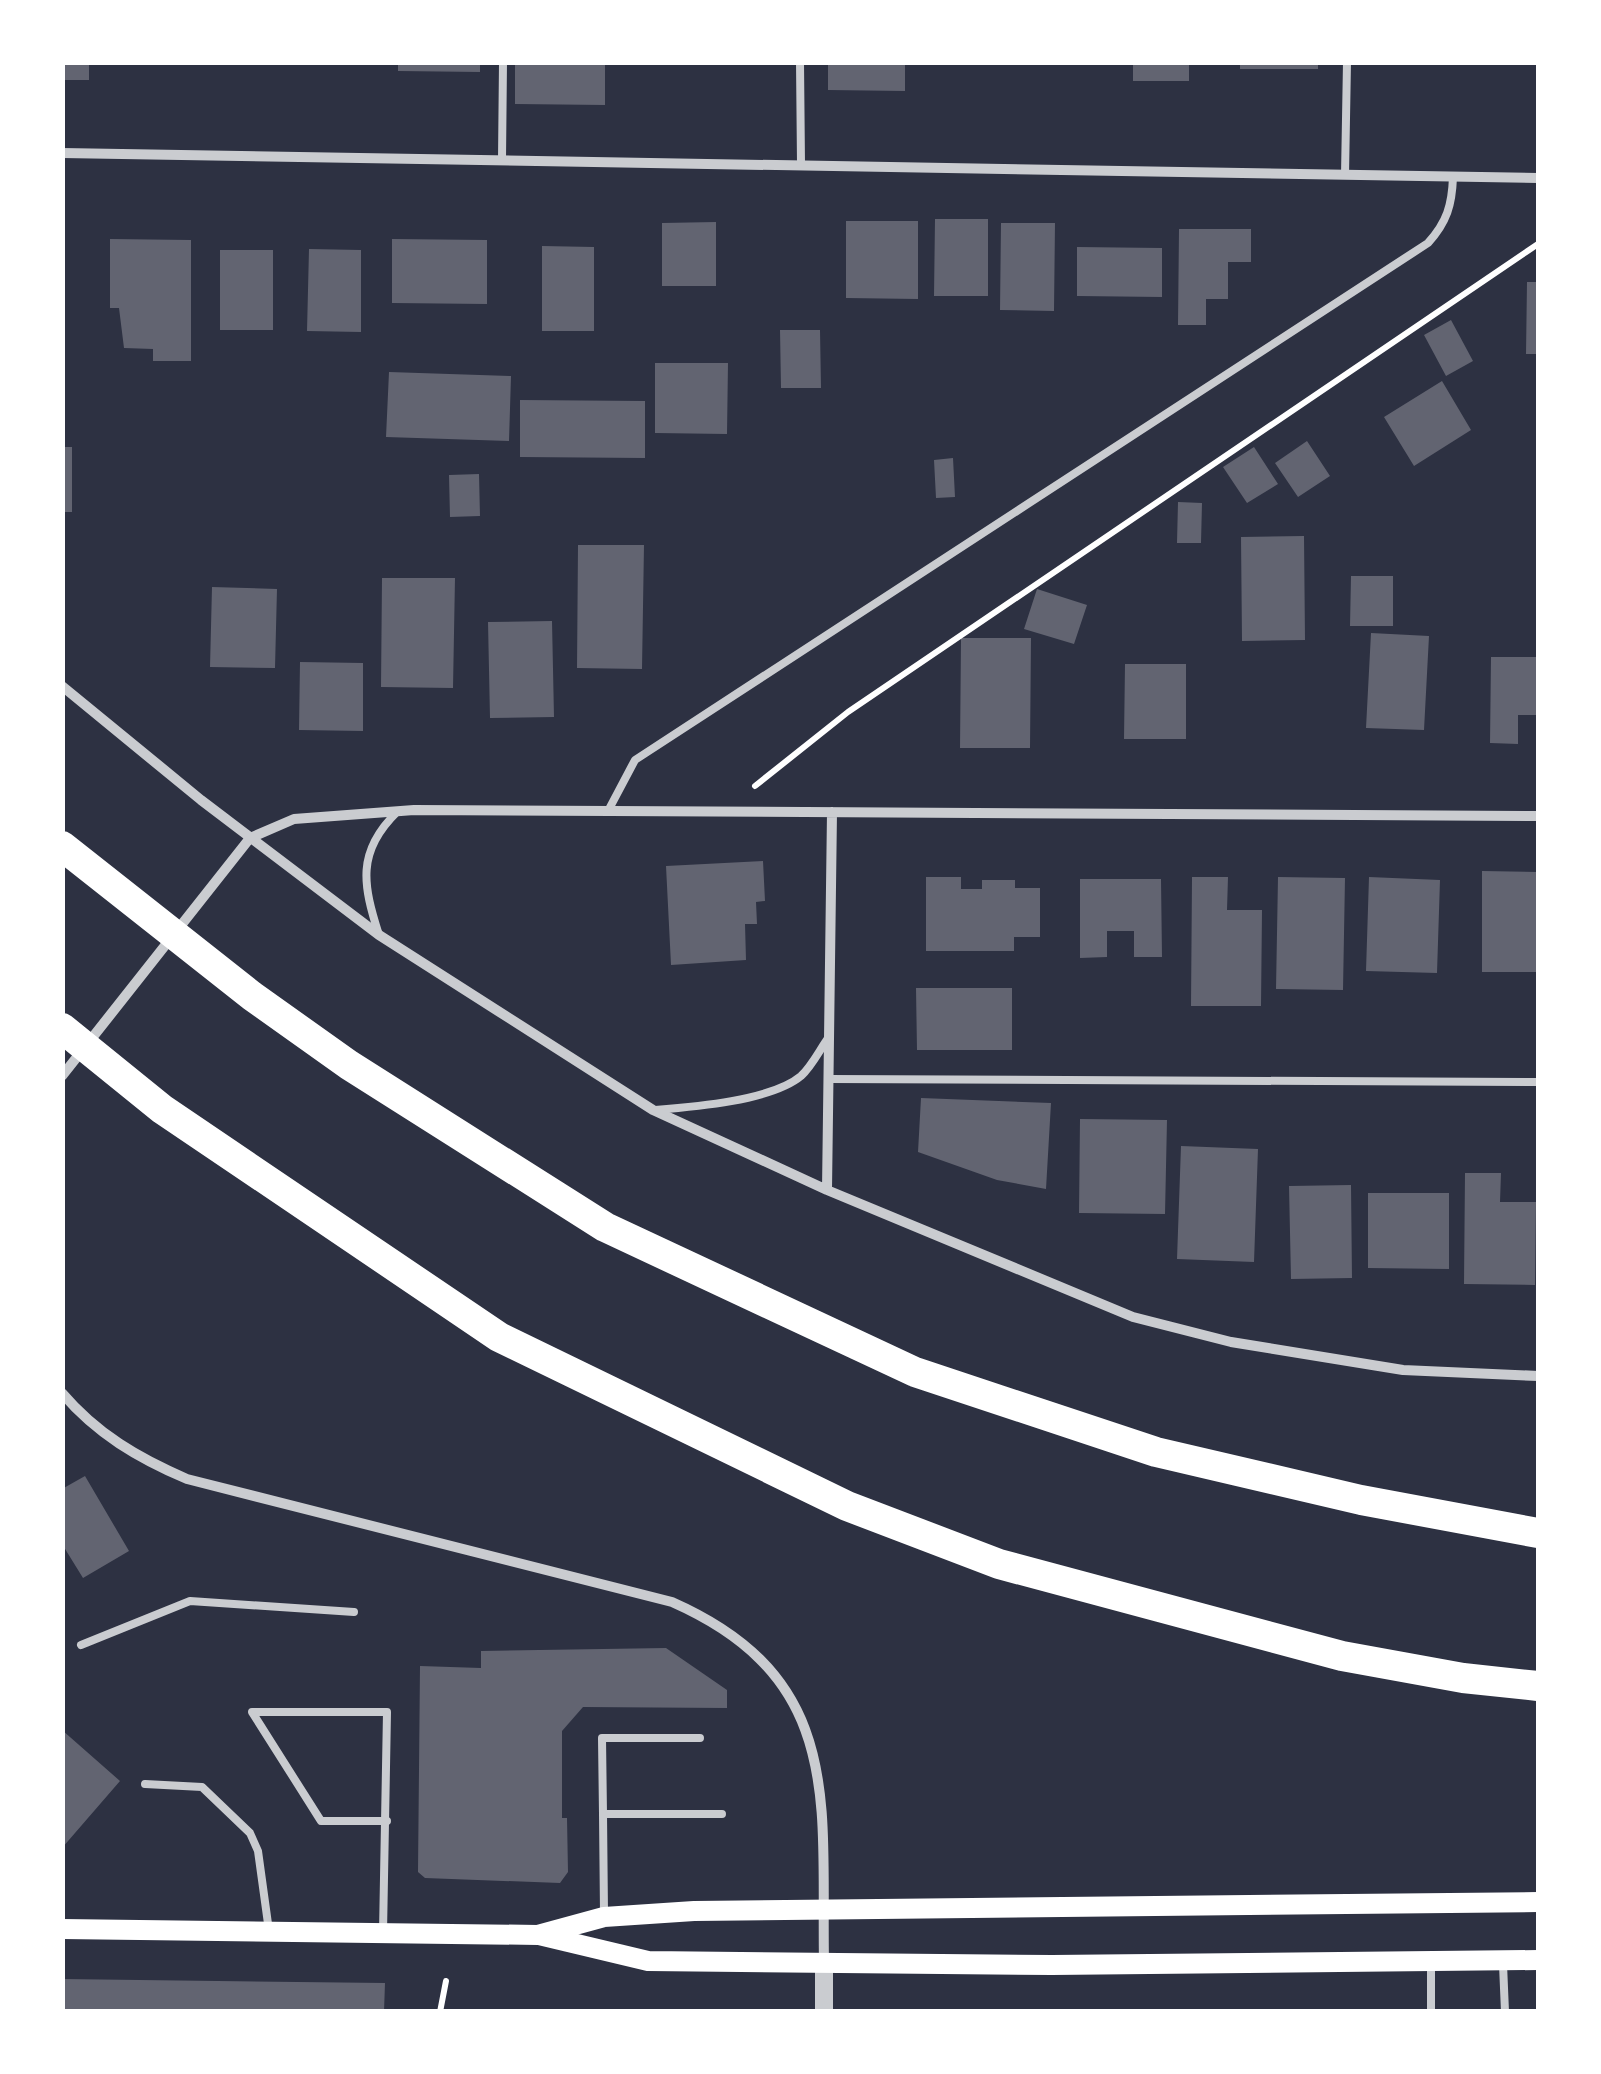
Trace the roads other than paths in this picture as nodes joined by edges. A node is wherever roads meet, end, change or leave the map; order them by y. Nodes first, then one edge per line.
1 (503, 62) edge
2 (800, 62) edge
3 (1347, 62) edge
4 (62, 153) edge
5 (502, 159) junction
6 (801, 164) junction
7 (1346, 175) junction
8 (1454, 177) junction
9 (1538, 178) edge
10 (62, 686) edge
11 (608, 810) junction
12 (398, 811) junction
13 (832, 812) junction
14 (1538, 816) edge
15 (250, 838) junction
16 (62, 846) edge
17 (379, 935) junction
18 (62, 1028) edge
19 (829, 1037) junction
20 (62, 1076) edge
21 (828, 1079) junction
22 (1538, 1082) edge
23 (653, 1110) junction
24 (827, 1190) junction
25 (1538, 1376) edge
26 (62, 1393) edge
27 (1538, 1533) edge
28 (354, 1612) dead end
29 (82, 1646) dead end
30 (1538, 1686) edge
31 (700, 1738) dead end
32 (145, 1784) dead end
33 (603, 1814) junction
34 (722, 1814) dead end
35 (388, 1821) junction
36 (1538, 1902) edge
37 (823, 1911) junction
38 (604, 1917) junction
39 (62, 1929) edge
40 (269, 1931) junction
41 (383, 1933) junction
42 (538, 1934) junction
43 (1430, 1960) junction
44 (1503, 1960) junction
45 (1538, 1960) edge
46 (824, 1963) junction
47 (824, 2012) edge
48 (1431, 2012) edge
49 (1504, 2012) edge

1 - 5 lane
2 - 6 lane
3 - 7 lane
4 - 5 street
5 - 6 street
6 - 7 street
7 - 8 street
8 - 9 street
8 - 11 lane
10 - 15 street
11 - 12 street
11 - 13 street
12 - 15 street
12 - 17 lane
13 - 14 street
13 - 19 street
15 - 17 street
15 - 20 street
16 - 27 highway
17 - 23 street
18 - 30 highway
19 - 21 street
19 - 23 lane
21 - 22 lane
21 - 24 street
23 - 24 street
24 - 25 street
26 - 37 street
28 - 29 lane
31 - 33 lane
32 - 40 lane
33 - 34 lane
33 - 38 lane
35 - 35 lane
35 - 41 lane
36 - 37 main road
37 - 38 main road
37 - 46 street
38 - 42 main road
39 - 40 main road
40 - 41 main road
41 - 42 main road
42 - 46 main road
43 - 44 main road
43 - 46 main road
43 - 48 lane
44 - 45 main road
44 - 49 lane
46 - 47 street

